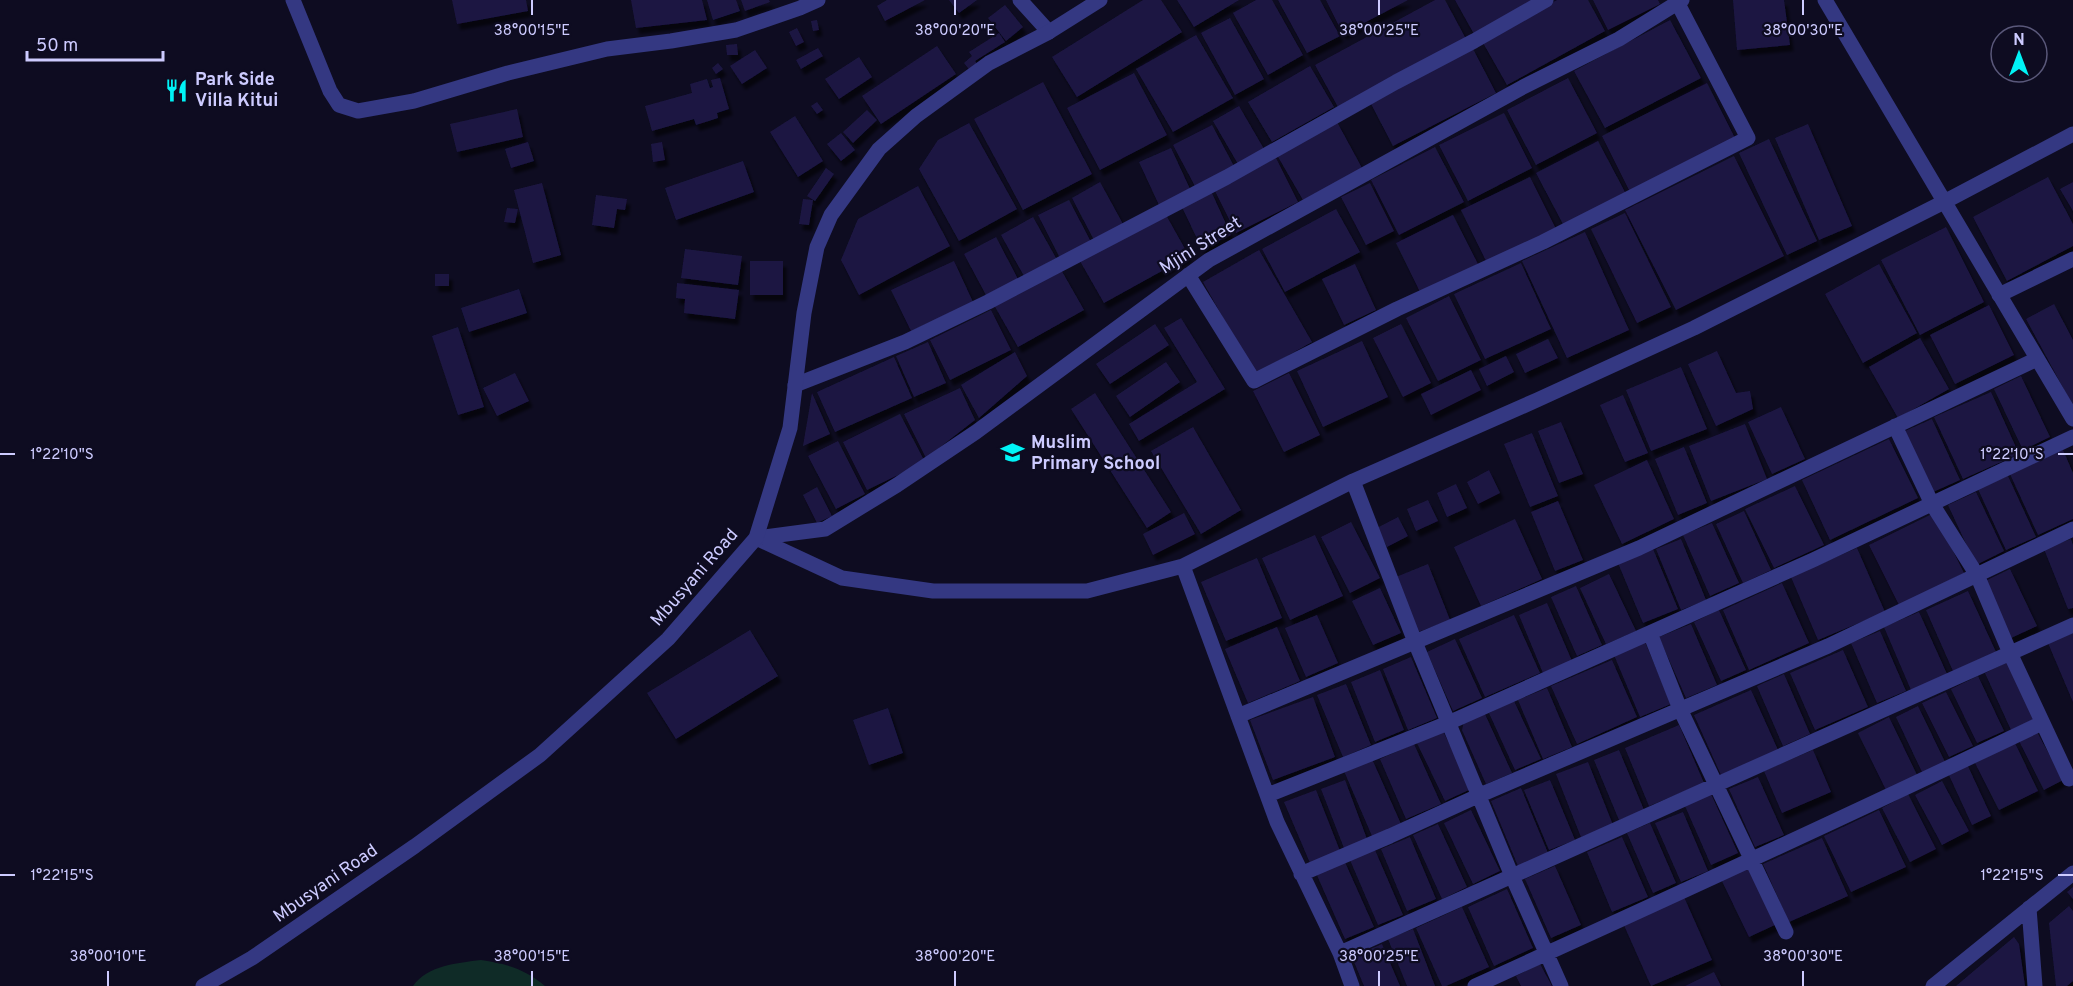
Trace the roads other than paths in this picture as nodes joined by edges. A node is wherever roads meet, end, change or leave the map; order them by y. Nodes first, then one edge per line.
1 (293, 0) edge
2 (818, 0) edge
3 (1020, 0) edge
4 (1100, 0) edge
5 (1546, 0) edge
6 (1826, 0) edge
7 (1679, 1) edge
8 (1049, 32) junction
9 (2073, 134) edge
10 (1944, 202) junction
11 (2073, 259) edge
12 (1188, 275) junction
13 (1999, 295) junction
14 (2037, 359) junction
15 (795, 385) junction
16 (2073, 419) edge
17 (1895, 426) junction
18 (2073, 437) edge
19 (1353, 481) junction
20 (1932, 504) junction
21 (2073, 529) edge
22 (756, 538) junction
23 (1183, 566) junction
24 (1977, 575) junction
25 (2073, 625) edge
26 (1650, 633) junction
27 (1415, 642) junction
28 (2010, 653) junction
29 (1680, 709) junction
30 (1238, 717) junction
31 (1448, 723) junction
32 (2042, 723) junction
33 (2069, 779) dead end
34 (1716, 784) junction
35 (1268, 795) junction
36 (1480, 795) junction
37 (1750, 859) junction
38 (2073, 873) edge
39 (1301, 874) junction
40 (1512, 876) junction
41 (2029, 908) junction
42 (1786, 932) dead end
43 (1340, 953) junction
44 (1546, 954) junction
45 (1939, 983) edge
46 (203, 986) edge
47 (1352, 986) edge
48 (1475, 986) edge
49 (1561, 986) edge
50 (2035, 986) edge

1 - 2 street
3 - 8 street
4 - 8 street, Mbusyani Road
5 - 15 street
6 - 10 street
7 - 12 street, Mjini Street
7 - 12 street
8 - 15 street, Mbusyani Road
9 - 10 street
10 - 13 street
10 - 19 street
11 - 13 street
12 - 22 street, Mjini Street
13 - 14 street
14 - 16 street
14 - 17 street
15 - 22 street, Mbusyani Road
17 - 20 street
17 - 27 street
18 - 20 street
19 - 23 street
19 - 27 street
20 - 24 street
20 - 26 street
21 - 24 street
22 - 23 street
22 - 46 street, Mbusyani Road
23 - 30 street
24 - 28 street
24 - 29 street
25 - 28 street
26 - 29 street
26 - 31 street
27 - 30 street
27 - 31 street
28 - 32 street
28 - 34 street
29 - 34 street
29 - 36 street
30 - 35 street
31 - 35 street
31 - 36 street
32 - 33 street
32 - 37 street
34 - 37 street
34 - 40 street
35 - 39 street
36 - 39 street
36 - 40 street
37 - 42 street
37 - 44 street
38 - 41 street
39 - 43 street
40 - 43 street
40 - 44 street
41 - 45 street
41 - 50 street
43 - 47 street
44 - 48 street
44 - 49 street

